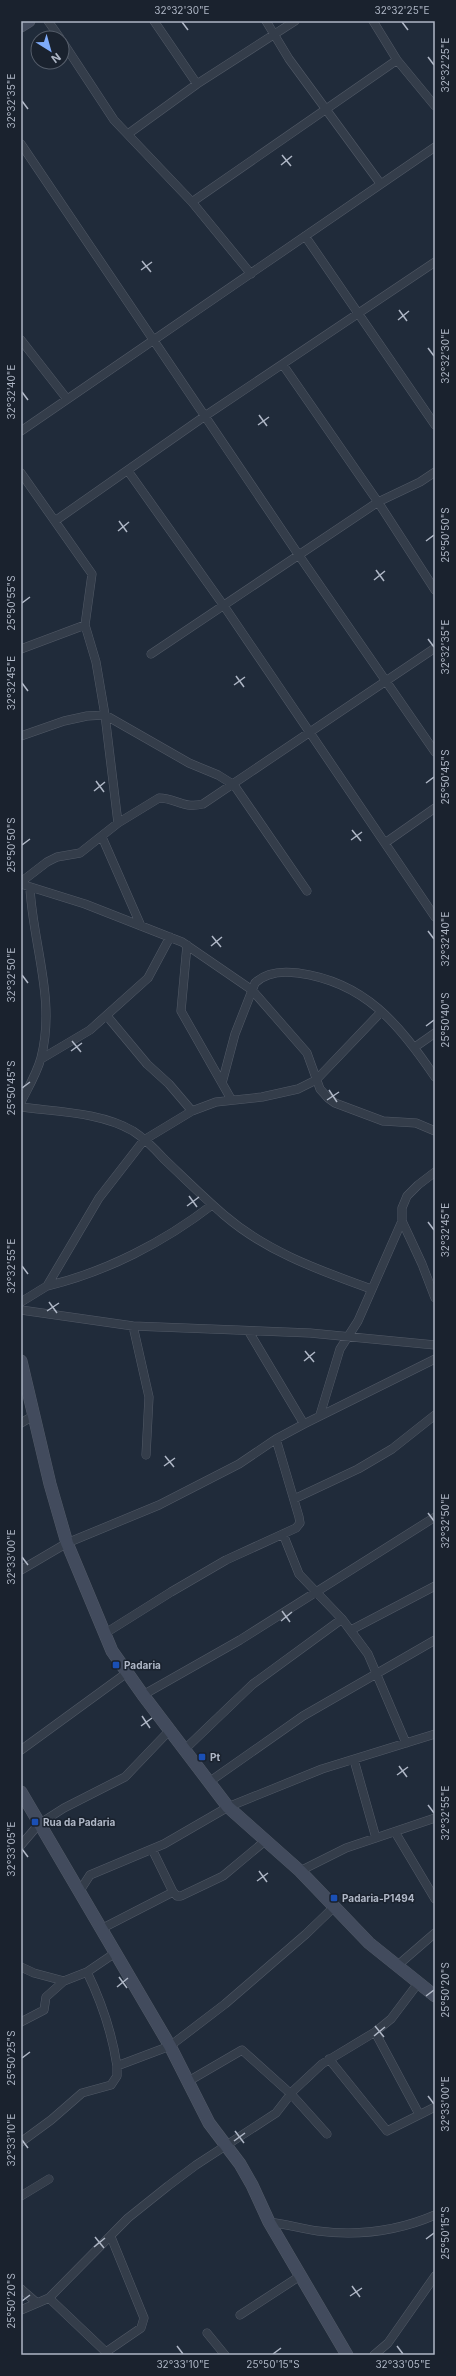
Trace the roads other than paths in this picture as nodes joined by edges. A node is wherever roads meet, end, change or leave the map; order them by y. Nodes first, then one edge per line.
1 (29, 21) edge
2 (48, 21) edge
3 (154, 21) edge
4 (266, 21) edge
5 (295, 21) edge
6 (373, 21) edge
7 (21, 26) edge
8 (54, 30) edge
9 (274, 35) junction
10 (70, 53) edge
11 (397, 60) junction
12 (197, 84) junction
13 (435, 106) edge
14 (326, 110) junction
15 (128, 134) junction
16 (21, 144) edge
17 (435, 147) edge
18 (380, 183) junction
19 (192, 202) junction
20 (305, 236) junction
21 (435, 263) edge
22 (251, 274) junction
23 (358, 313) junction
24 (21, 340) edge
25 (154, 340) junction
26 (283, 365) junction
27 (67, 399) junction
28 (206, 416) junction
29 (435, 425) edge
30 (21, 431) edge
31 (128, 471) junction
32 (435, 472) edge
33 (21, 473) edge
34 (378, 502) junction
35 (55, 521) junction
36 (298, 554) junction
37 (435, 590) edge
38 (224, 606) junction
39 (85, 624) junction
40 (435, 648) edge
41 (21, 649) edge
42 (151, 654) dead end
43 (386, 680) junction
44 (105, 716) junction
45 (310, 733) junction
46 (21, 736) edge
47 (435, 752) edge
48 (234, 785) junction
49 (435, 808) edge
50 (118, 823) junction
51 (102, 837) junction
52 (385, 843) junction
53 (21, 883) edge
54 (30, 888) junction
55 (308, 891) dead end
56 (435, 917) edge
57 (141, 926) junction
58 (170, 937) junction
59 (186, 945) junction
60 (252, 990) junction
61 (381, 1012) junction
62 (107, 1016) junction
63 (435, 1033) edge
64 (414, 1048) junction
65 (41, 1059) junction
66 (435, 1077) edge
67 (316, 1080) junction
68 (222, 1083) junction
69 (231, 1099) junction
70 (21, 1102) edge
71 (21, 1107) edge
72 (192, 1111) junction
73 (435, 1132) edge
74 (144, 1140) junction
75 (435, 1172) edge
76 (212, 1205) junction
77 (402, 1221) junction
78 (47, 1286) junction
79 (371, 1289) junction
80 (435, 1298) edge
81 (21, 1302) edge
82 (21, 1310) edge
83 (132, 1326) junction
84 (249, 1332) junction
85 (349, 1337) junction
86 (435, 1345) edge
87 (435, 1359) edge
88 (21, 1361) edge
89 (320, 1415) junction
90 (435, 1415) edge
91 (33, 1416) junction
92 (21, 1423) edge
93 (304, 1424) junction
94 (276, 1439) junction
95 (146, 1455) dead end
96 (294, 1499) junction
97 (435, 1517) edge
98 (283, 1534) junction
99 (67, 1543) junction
100 (21, 1570) edge
101 (435, 1586) edge
102 (316, 1594) junction
103 (342, 1619) junction
104 (351, 1630) junction
105 (104, 1634) junction
106 (435, 1640) edge
107 (128, 1672) junction
108 (378, 1675) junction
109 (143, 1695) junction
110 (169, 1731) junction
111 (435, 1734) edge
112 (406, 1743) junction
113 (21, 1750) edge
114 (184, 1750) junction
115 (354, 1760) junction
116 (209, 1782) junction
117 (21, 1792) edge
118 (228, 1807) junction
119 (435, 1818) edge
120 (39, 1824) junction
121 (395, 1832) junction
122 (376, 1838) junction
123 (265, 1841) junction
124 (21, 1845) edge
125 (152, 1849) junction
126 (300, 1871) junction
127 (79, 1892) junction
128 (173, 1892) junction
129 (435, 1899) edge
130 (334, 1907) junction
131 (101, 1929) junction
132 (435, 1933) edge
133 (115, 1953) junction
134 (398, 1965) junction
135 (21, 1967) edge
136 (87, 1972) junction
137 (64, 1981) junction
138 (419, 1982) junction
139 (435, 1996) edge
140 (21, 2022) edge
141 (375, 2032) junction
142 (170, 2046) junction
143 (329, 2059) junction
144 (117, 2066) junction
145 (187, 2082) junction
146 (292, 2094) junction
147 (435, 2107) edge
148 (419, 2114) junction
149 (327, 2134) dead end
150 (21, 2142) edge
151 (226, 2145) junction
152 (49, 2180) dead end
153 (21, 2196) edge
154 (435, 2215) edge
155 (269, 2222) junction
156 (111, 2237) junction
157 (300, 2276) junction
158 (435, 2276) edge
159 (21, 2289) edge
160 (49, 2298) junction
161 (37, 2303) junction
162 (21, 2310) edge
163 (240, 2314) dead end
164 (206, 2334) dead end
165 (108, 2354) edge
166 (225, 2355) edge
167 (347, 2355) edge
168 (374, 2355) edge

1 - 7 street
2 - 8 street
3 - 12 street
4 - 9 street
5 - 9 street
6 - 11 street
9 - 12 street
9 - 14 street
10 - 15 street
11 - 13 street
11 - 14 street
12 - 15 street
14 - 18 street
14 - 19 street
15 - 19 street
16 - 25 street
17 - 18 street
18 - 20 street
19 - 22 street
20 - 22 street
20 - 23 street
21 - 23 street
22 - 25 street
23 - 26 street
23 - 29 street
24 - 27 street
25 - 27 street
25 - 28 street
26 - 28 street
26 - 34 street
27 - 30 street
28 - 31 street
28 - 36 street
31 - 35 street
31 - 38 street
32 - 34 street
33 - 35 street
34 - 36 street
34 - 37 street
35 - 39 street
36 - 38 street
36 - 43 street
38 - 42 street
38 - 45 street
39 - 41 street
39 - 44 street
40 - 43 street
43 - 45 street
43 - 47 street
44 - 46 street
44 - 48 street
44 - 50 street
45 - 48 street
45 - 52 street
48 - 50 street
48 - 55 street
49 - 52 street
50 - 51 street
51 - 53 street
51 - 57 street
52 - 56 street
53 - 54 street
54 - 57 street
54 - 65 street
57 - 58 street
58 - 59 street
58 - 62 street
59 - 60 street
59 - 68 street
60 - 61 street
60 - 67 street
60 - 68 street
61 - 64 street
61 - 67 street
62 - 65 street
62 - 72 street
63 - 64 street
64 - 66 street
65 - 70 street
67 - 69 street
67 - 73 street
68 - 69 street
69 - 72 street
71 - 74 street
72 - 74 street
74 - 76 street
74 - 78 street
75 - 77 street
76 - 78 street
76 - 79 street
77 - 79 street
77 - 80 street
78 - 81 street
79 - 85 street
82 - 83 street
83 - 84 street
83 - 95 street
84 - 85 street
84 - 93 street
85 - 86 street
85 - 89 street
87 - 89 street
88 - 91 street
89 - 93 street
90 - 96 street
91 - 92 street
91 - 99 street
93 - 94 street
94 - 96 street
94 - 99 street
96 - 98 street
97 - 102 street
98 - 102 street
98 - 105 street
99 - 100 street
99 - 105 street
101 - 104 street
102 - 103 street
102 - 109 street
103 - 104 street
103 - 114 street
104 - 108 street
105 - 107 street
106 - 108 street
107 - 109 street
107 - 113 street
108 - 112 street
108 - 116 street
109 - 110 street
110 - 114 street
110 - 120 street
111 - 112 street
112 - 115 street
114 - 116 street
115 - 118 street
115 - 122 street
116 - 118 street
117 - 120 street
118 - 123 street
118 - 125 street
119 - 121 street
120 - 124 street
120 - 127 street
121 - 122 street
121 - 129 street
122 - 126 street
123 - 126 street
123 - 128 street
125 - 127 street
125 - 128 street
126 - 130 street
127 - 131 street
128 - 131 street
130 - 134 street
130 - 142 street
131 - 133 street
132 - 134 street
133 - 136 street
133 - 142 street
134 - 138 street
135 - 137 street
136 - 137 street
136 - 144 street
137 - 140 street
138 - 139 street
138 - 141 street
141 - 143 street
141 - 148 street
142 - 144 street
142 - 145 street
143 - 146 street
143 - 148 street
144 - 150 street
145 - 146 street
145 - 151 street
146 - 149 street
146 - 151 street
147 - 148 street
151 - 155 street
151 - 156 street
152 - 153 street
154 - 155 street
155 - 157 street
156 - 160 street
156 - 165 street
157 - 163 street
157 - 167 street
158 - 168 street
159 - 161 street
160 - 161 street
160 - 165 street
161 - 162 street
164 - 166 street

